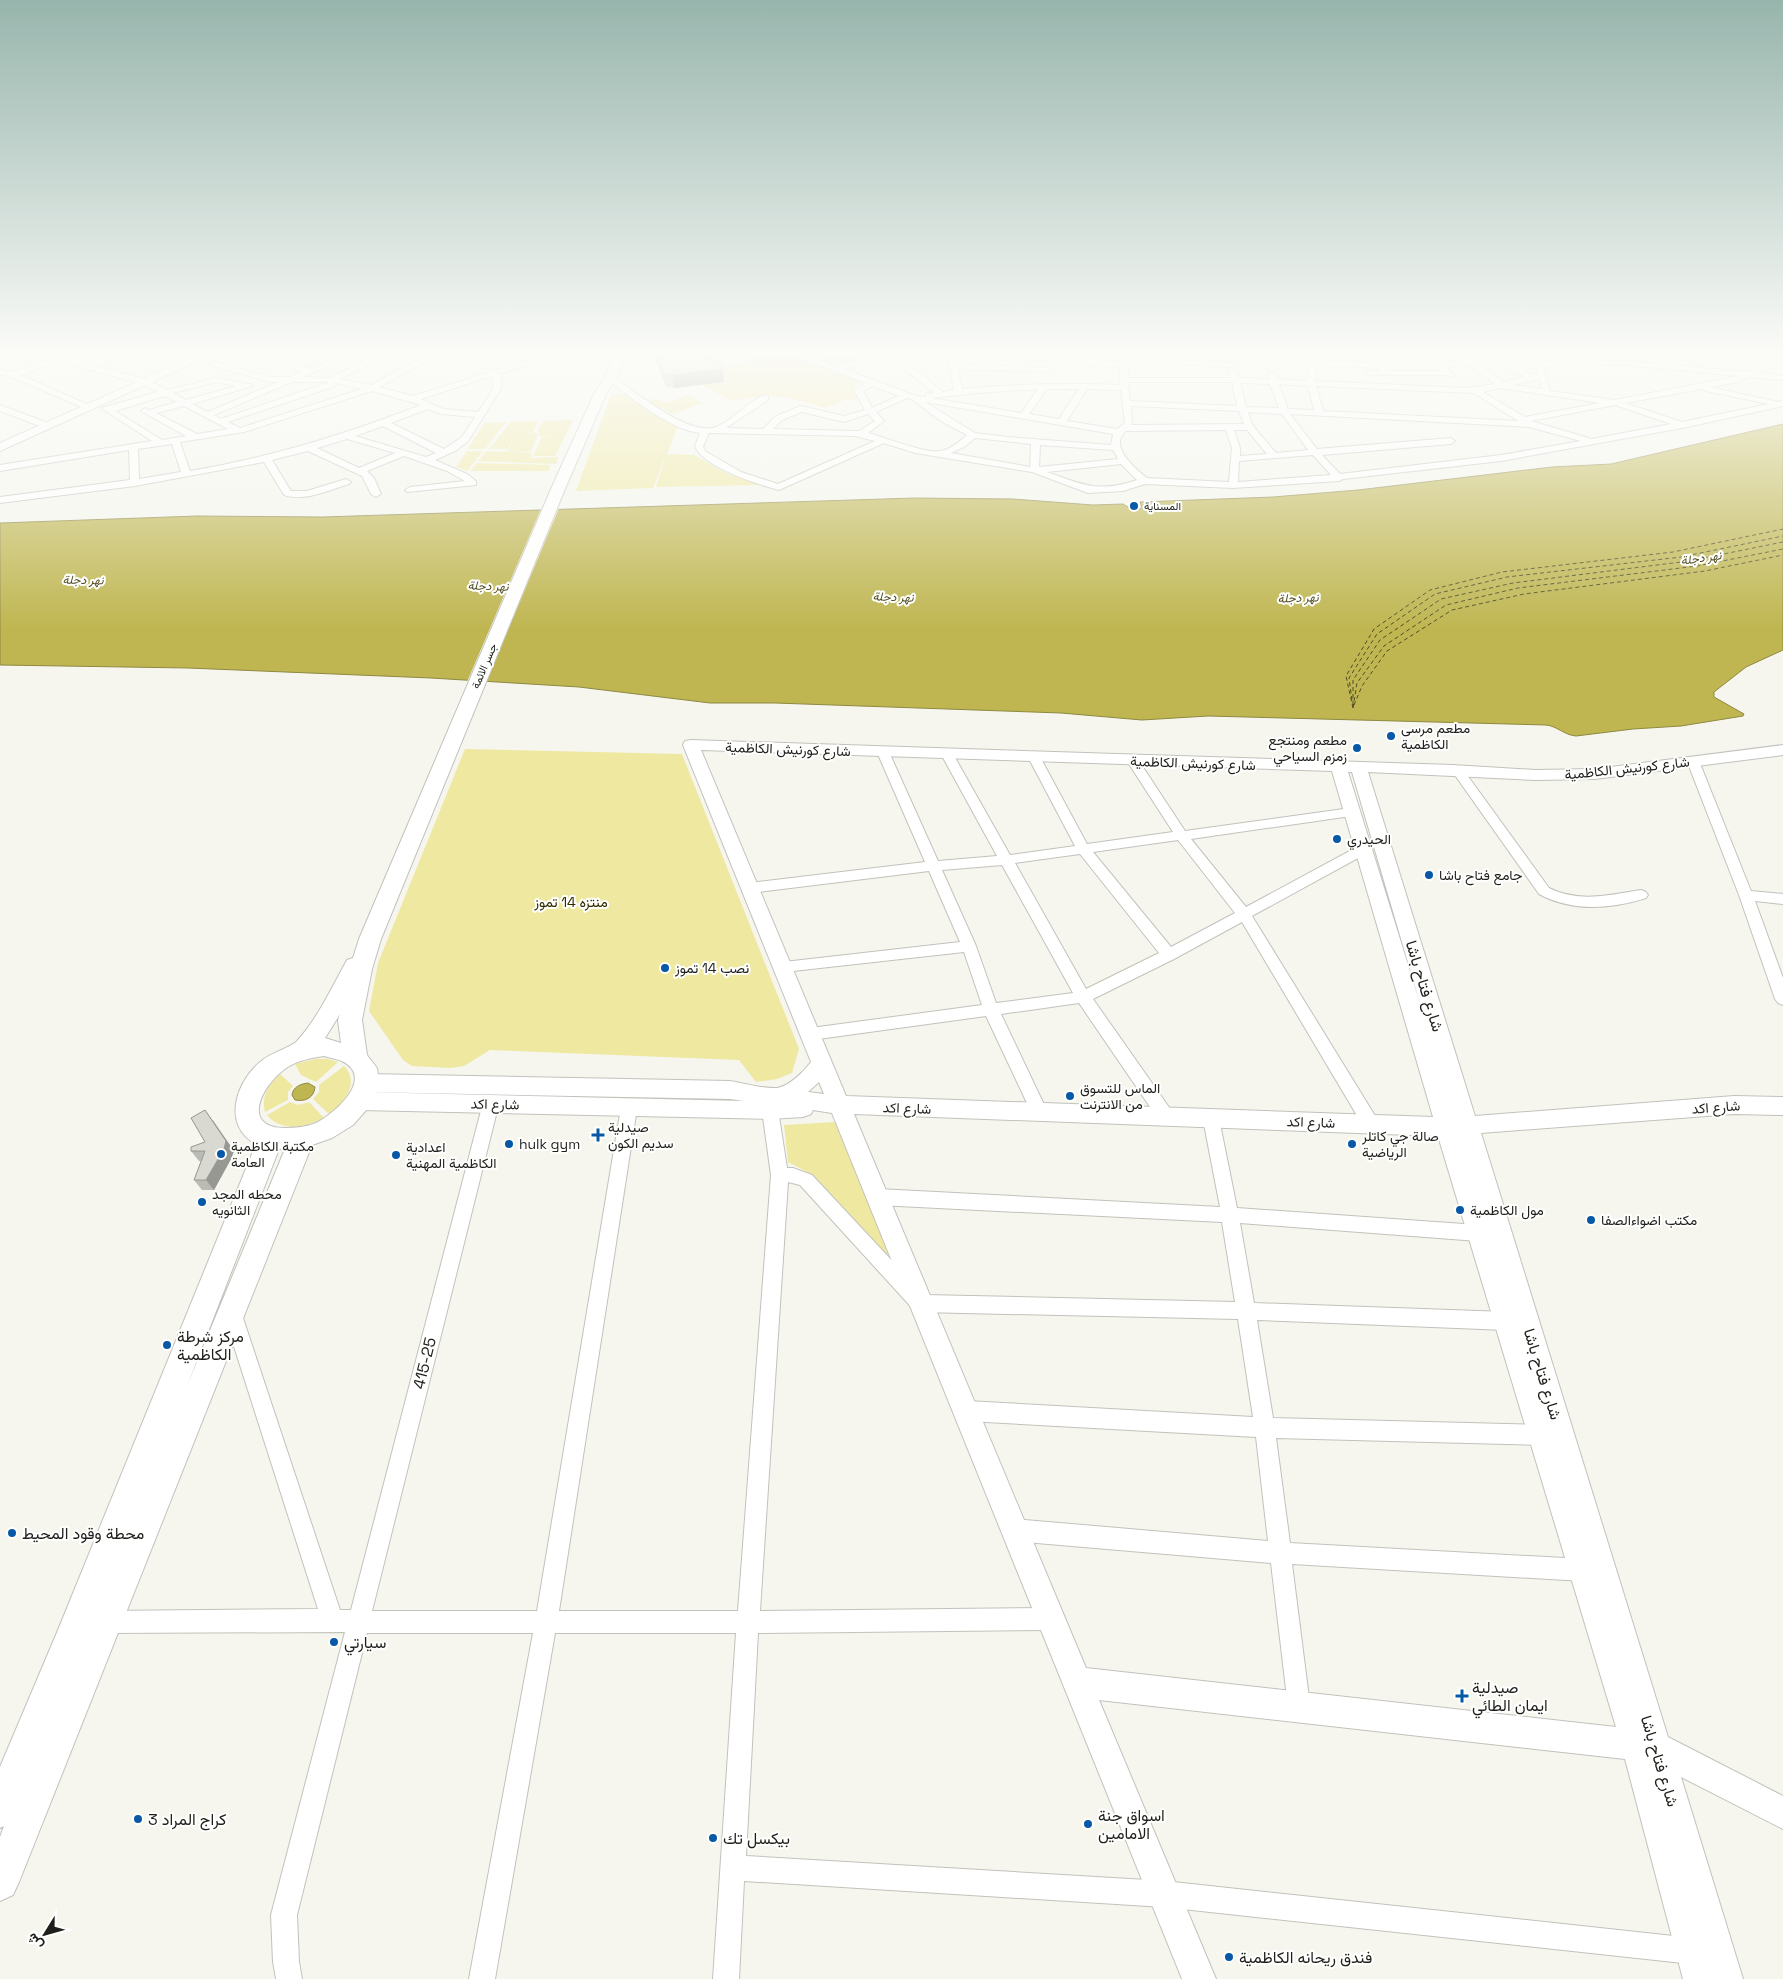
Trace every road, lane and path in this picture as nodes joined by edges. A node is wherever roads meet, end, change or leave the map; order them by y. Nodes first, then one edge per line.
1 (148, 444) edge
2 (176, 444) edge
3 (316, 444) edge
4 (374, 444) edge
5 (427, 444) edge
6 (457, 444) edge
7 (578, 444) edge
8 (700, 444) edge
9 (874, 444) edge
10 (896, 444) edge
11 (960, 444) edge
12 (1036, 444) edge
13 (1058, 444) edge
14 (1116, 444) edge
15 (1235, 444) edge
16 (1264, 444) edge
17 (1307, 444) edge
18 (1416, 444) edge
19 (1579, 444) edge
20 (134, 447) junction
21 (307, 447) junction
22 (1117, 448) junction
23 (403, 453) junction
24 (444, 453) junction
25 (942, 454) junction
26 (1316, 454) junction
27 (1275, 457) junction
28 (266, 458) junction
29 (1236, 459) junction
30 (427, 460) junction
31 (1124, 460) junction
32 (0, 468) edge
33 (1034, 470) junction
34 (360, 472) junction
35 (186, 474) junction
36 (1339, 478) junction
37 (1144, 481) junction
38 (346, 482) dead end
39 (135, 483) junction
40 (1233, 485) junction
41 (410, 490) dead end
42 (376, 494) dead end
43 (0, 500) edge
44 (1783, 750) edge
45 (883, 752) junction
46 (947, 754) junction
47 (1034, 757) junction
48 (1133, 761) junction
49 (1693, 761) junction
50 (1349, 768) junction
51 (1458, 771) junction
52 (1351, 812) junction
53 (1181, 836) junction
54 (1083, 849) junction
55 (1364, 849) junction
56 (1006, 860) junction
57 (934, 866) junction
58 (749, 888) junction
59 (1641, 895) dead end
60 (1746, 895) junction
61 (1783, 899) edge
62 (1244, 914) junction
63 (370, 939) junction
64 (969, 946) junction
65 (1169, 955) junction
66 (1776, 957) edge
67 (784, 967) junction
68 (1083, 997) junction
69 (1783, 999) edge
70 (991, 1010) junction
71 (811, 1034) junction
72 (304, 1050) junction
73 (355, 1056) junction
74 (822, 1062) junction
75 (363, 1092) junction
76 (490, 1103) junction
77 (776, 1103) junction
78 (839, 1105) junction
79 (1783, 1106) edge
80 (630, 1108) junction
81 (1040, 1113) junction
82 (1168, 1118) junction
83 (1211, 1119) junction
84 (1371, 1124) junction
85 (1457, 1127) junction
86 (271, 1139) junction
87 (302, 1139) junction
88 (780, 1175) junction
89 (878, 1197) junction
90 (1230, 1216) junction
91 (1478, 1233) junction
92 (920, 1303) junction
93 (232, 1311) junction
94 (1246, 1311) junction
95 (1506, 1322) junction
96 (967, 1411) junction
97 (1265, 1428) junction
98 (1541, 1434) junction
99 (1014, 1530) junction
100 (1281, 1554) junction
101 (1583, 1570) junction
102 (1051, 1619) junction
103 (332, 1620) junction
104 (104, 1622) junction
105 (358, 1622) junction
106 (546, 1622) junction
107 (748, 1622) junction
108 (1077, 1682) junction
109 (1299, 1706) junction
110 (1646, 1746) junction
111 (0, 1810) edge
112 (1783, 1813) edge
113 (734, 1868) junction
114 (0, 1882) edge
115 (1164, 1894) junction
116 (1692, 1951) junction
117 (290, 1979) edge
118 (482, 1979) edge
119 (726, 1979) edge
120 (1199, 1979) edge
121 (1700, 1979) edge
122 (1726, 1979) edge

1 - 20 street
2 - 35 street
3 - 21 street
4 - 23 street
5 - 24 street
6 - 24 street
7 - 63 main road, جسر الائمة
8 - 9 street
10 - 25 street
11 - 25 street
12 - 33 street
13 - 22 street
14 - 22 street
15 - 29 street
16 - 27 street
17 - 26 street
18 - 26 street
19 - 36 street
20 - 32 street
20 - 39 street
21 - 28 street
21 - 34 street
22 - 31 street
23 - 30 street
23 - 34 street
24 - 30 street
25 - 33 street
26 - 27 street
26 - 36 street
27 - 29 street
28 - 35 street
28 - 38 street
29 - 40 street
30 - 41 street
31 - 33 street
31 - 37 street
33 - 37 street
34 - 42 street
35 - 39 street
36 - 40 street
37 - 40 street
39 - 43 street
44 - 49 street, شارع كورنيش الكاظمية
45 - 46 street, شارع كورنيش الكاظمية
45 - 57 street
45 - 58 street, شارع كورنيش الكاظمية
46 - 47 street, شارع كورنيش الكاظمية
46 - 56 street
47 - 48 street, شارع كورنيش الكاظمية
47 - 54 street
48 - 50 street, شارع كورنيش الكاظمية
48 - 53 street
49 - 51 street, شارع كورنيش الكاظمية
49 - 60 street
50 - 51 street, شارع كورنيش الكاظمية
50 - 52 street, شارع فتاح باشا
50 - 85 street, شارع فتاح باشا
51 - 59 street
52 - 53 street
52 - 55 street, شارع فتاح باشا
53 - 54 street
53 - 62 street
54 - 56 street
54 - 65 street
55 - 62 street
55 - 85 street, شارع فتاح باشا
56 - 57 street
56 - 68 street
57 - 58 street
57 - 64 street
58 - 67 street
60 - 61 street
60 - 66 street
62 - 65 street
62 - 84 street
63 - 72 main road, جسر الائمة
63 - 73 main road, جسر الائمة
64 - 67 street
64 - 70 street
65 - 68 street
66 - 69 street
67 - 71 street
68 - 70 street
68 - 82 street
70 - 71 street
70 - 81 street
71 - 74 street
72 - 73 main road
72 - 86 main road
73 - 75 main road
74 - 77 street
74 - 78 street
75 - 76 street, شارع اكد
75 - 77 street, شارع اكد
75 - 87 main road
76 - 80 street, شارع اكد
76 - 105 street, 415-25
77 - 78 street, شارع اكد
77 - 80 street, شارع اكد
77 - 88 street
78 - 81 street, شارع اكد
78 - 89 street
79 - 85 street, شارع اكد
80 - 106 street
81 - 82 street, شارع اكد
82 - 83 street, شارع اكد
83 - 84 street, شارع اكد
83 - 90 street
84 - 85 street, شارع اكد
85 - 91 street, شارع فتاح باشا
85 - 110 street, شارع فتاح باشا
86 - 87 main road
86 - 111 main road
87 - 93 main road
88 - 92 street
88 - 107 street
89 - 90 street
89 - 92 street
90 - 91 street
90 - 94 street
91 - 95 street, شارع فتاح باشا
92 - 94 street
92 - 96 street
93 - 103 street
93 - 104 main road
94 - 95 street
94 - 97 street
95 - 98 street, شارع فتاح باشا
96 - 97 street
96 - 99 street
97 - 98 street
97 - 100 street
98 - 101 street, شارع فتاح باشا
99 - 100 street
99 - 102 street
100 - 101 street
100 - 109 street
101 - 110 street, شارع فتاح باشا
102 - 107 street
102 - 108 street
103 - 104 street
103 - 105 street
104 - 114 main road
105 - 106 street
105 - 117 street, 415-25
106 - 107 street
106 - 118 street
107 - 113 street
108 - 109 street
108 - 115 street
109 - 110 street
110 - 112 street
110 - 116 street, شارع فتاح باشا
110 - 122 street, شارع فتاح باشا
113 - 115 street
113 - 119 street
115 - 116 street
115 - 120 street
116 - 121 street, شارع فتاح باشا

